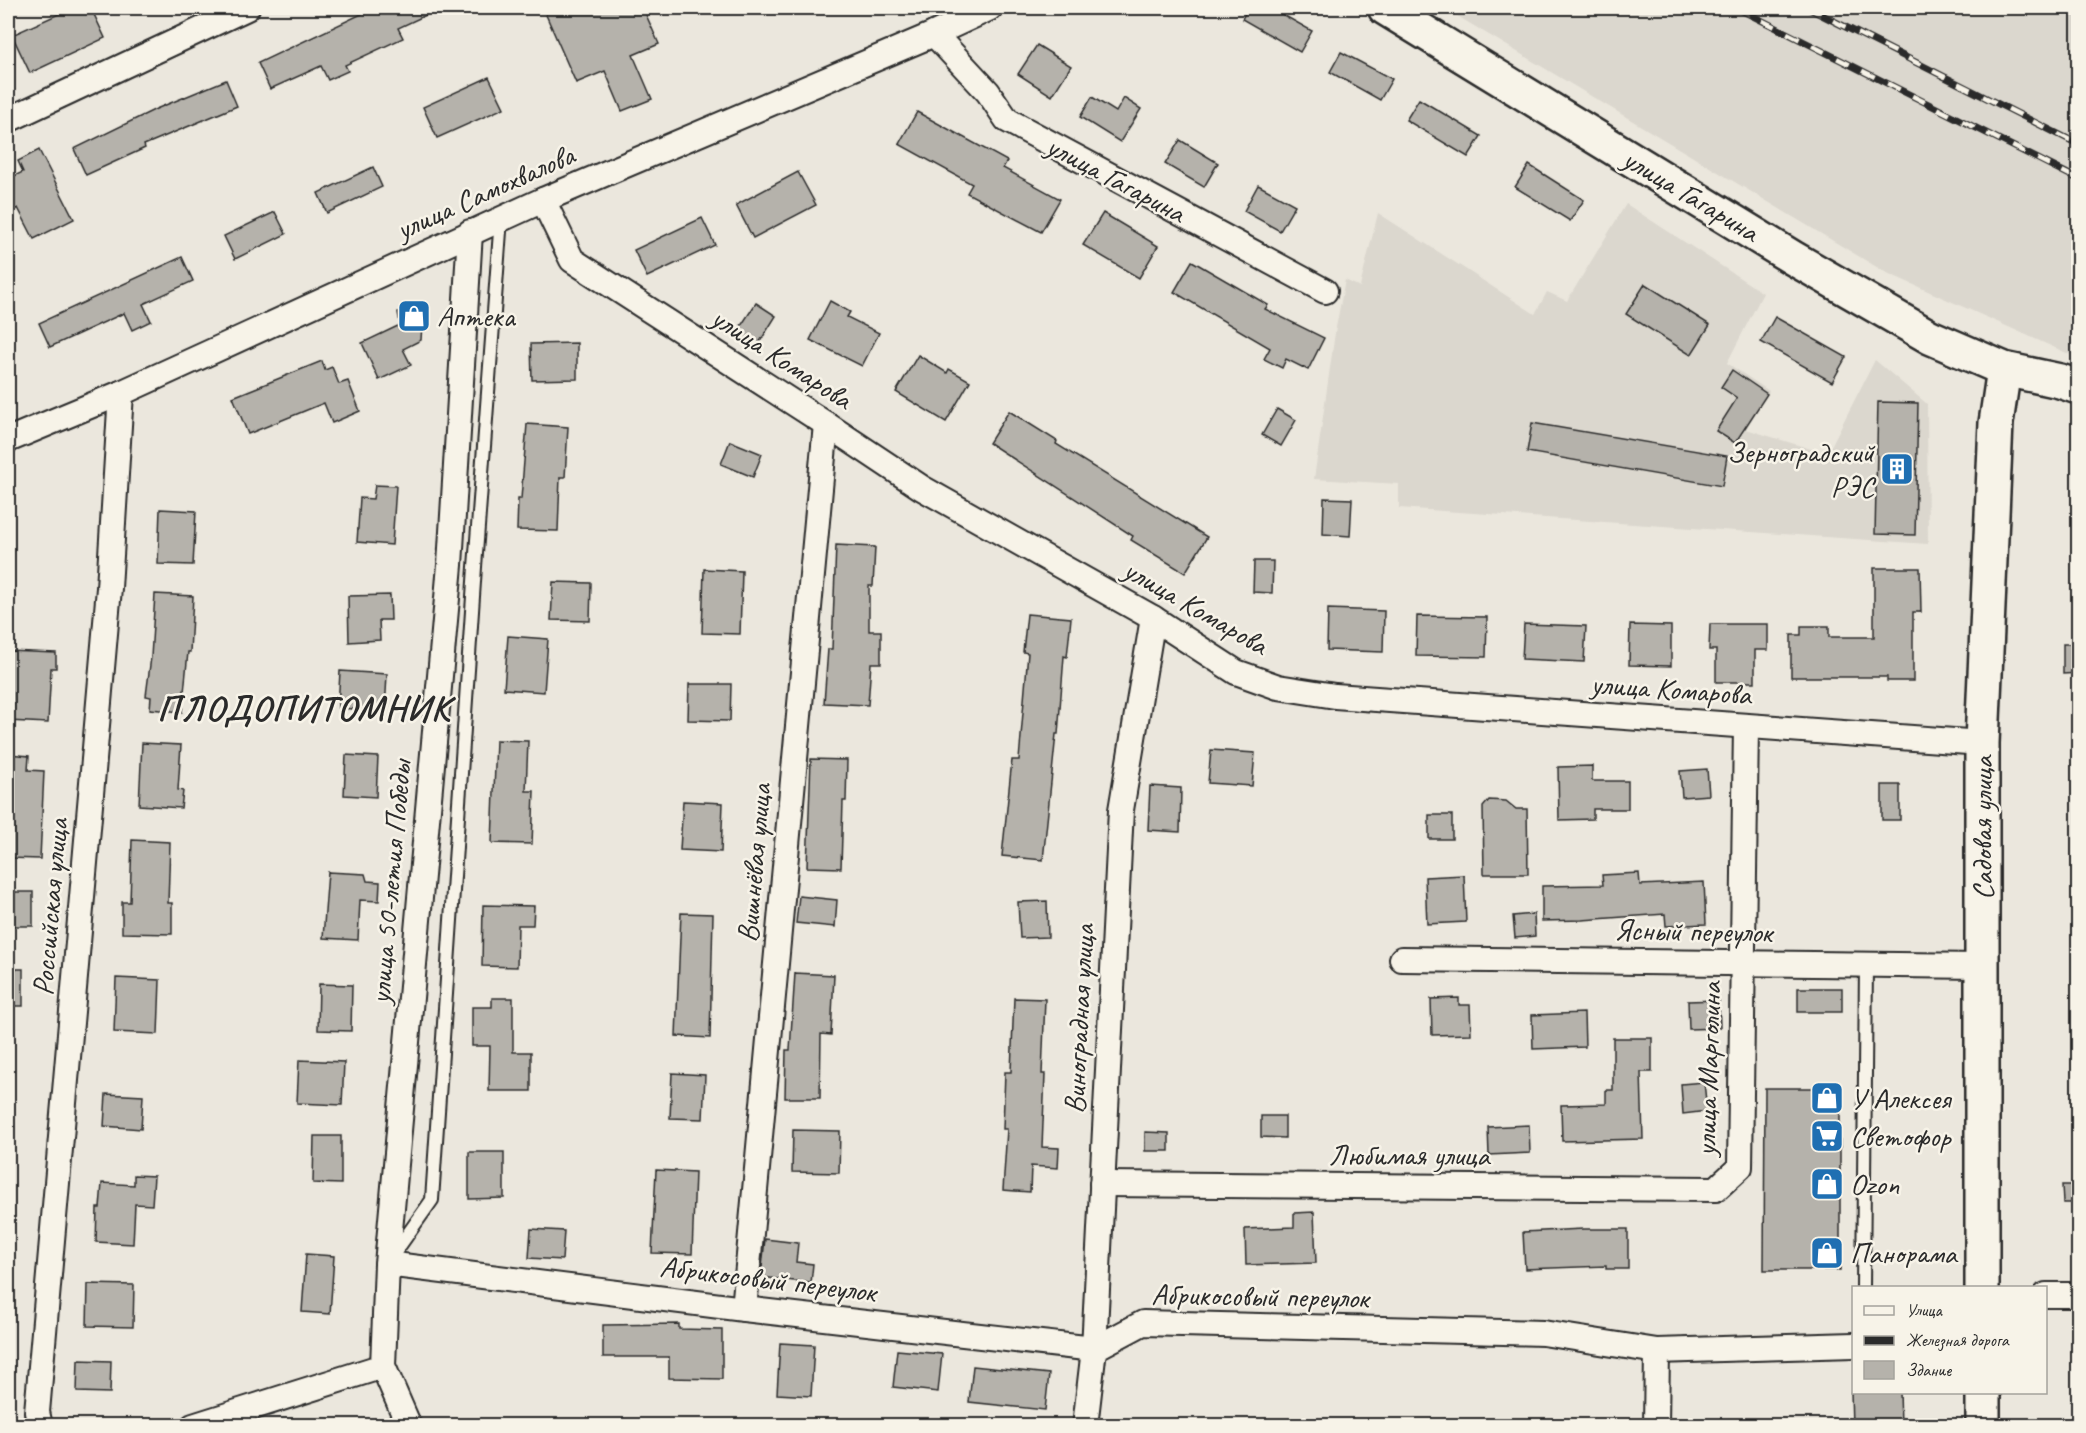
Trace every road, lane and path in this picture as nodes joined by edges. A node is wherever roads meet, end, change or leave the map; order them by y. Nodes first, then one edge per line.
1 (247, 8) edge
2 (990, 8) edge
3 (1385, 8) edge
4 (934, 34) junction
5 (8, 120) edge
6 (543, 200) junction
7 (501, 218) junction
8 (470, 232) junction
9 (1325, 291) dead end
10 (2004, 369) junction
11 (2079, 387) edge
12 (121, 393) junction
13 (826, 424) junction
14 (8, 440) edge
15 (1153, 618) junction
16 (1746, 726) junction
17 (1982, 743) junction
18 (1402, 959) dead end
19 (1743, 964) junction
20 (1866, 965) junction
21 (1982, 966) junction
22 (1102, 1184) junction
23 (1716, 1189) joint
24 (387, 1264) junction
25 (1863, 1286) edge
26 (1982, 1286) edge
27 (2047, 1295) edge
28 (2079, 1295) edge
29 (744, 1309) junction
30 (1852, 1345) edge
31 (1094, 1349) junction
32 (1657, 1351) junction
33 (383, 1366) junction
34 (1983, 1394) edge
35 (40, 1425) edge
36 (194, 1425) edge
37 (409, 1425) edge
38 (1085, 1425) edge
39 (1656, 1425) edge
40 (1983, 1425) edge

1 - 5 street
2 - 4 street, улица Самохвалова
3 - 10 main road, улица Гагарина
4 - 6 street, улица Самохвалова
4 - 9 street, улица Гагарина
6 - 7 street, улица Самохвалова
6 - 13 street, улица Комарова
7 - 8 street, улица Самохвалова
7 - 24 lane
8 - 12 street, улица Самохвалова
8 - 24 street, улица 50-летия Победы
10 - 11 main road, улица Гагарина
10 - 17 main road, Садовая улица
12 - 14 street, улица Самохвалова
12 - 35 street, Российская улица
13 - 15 street, улица Комарова
13 - 29 street, Вишнёвая улица
15 - 16 street, улица Комарова
15 - 22 street, Виноградная улица
16 - 17 street, улица Комарова
16 - 19 street, улица Марголина
17 - 21 main road, Садовая улица
18 - 19 street, Ясный переулок
19 - 20 street, Ясный переулок
19 - 23 street, улица Марголина
20 - 21 street, Ясный переулок
20 - 25 lane
21 - 26 main road, Садовая улица
22 - 23 street, Любимая улица
22 - 31 street, Виноградная улица
24 - 29 street, Абрикосовый переулок
24 - 33 street, улица 50-летия Победы
27 - 28 street
29 - 31 street, Абрикосовый переулок
30 - 32 street, Абрикосовый переулок
31 - 32 street, Абрикосовый переулок
31 - 38 street, Виноградная улица
32 - 39 street
33 - 36 street
33 - 37 street, улица 50-летия Победы
34 - 40 main road

